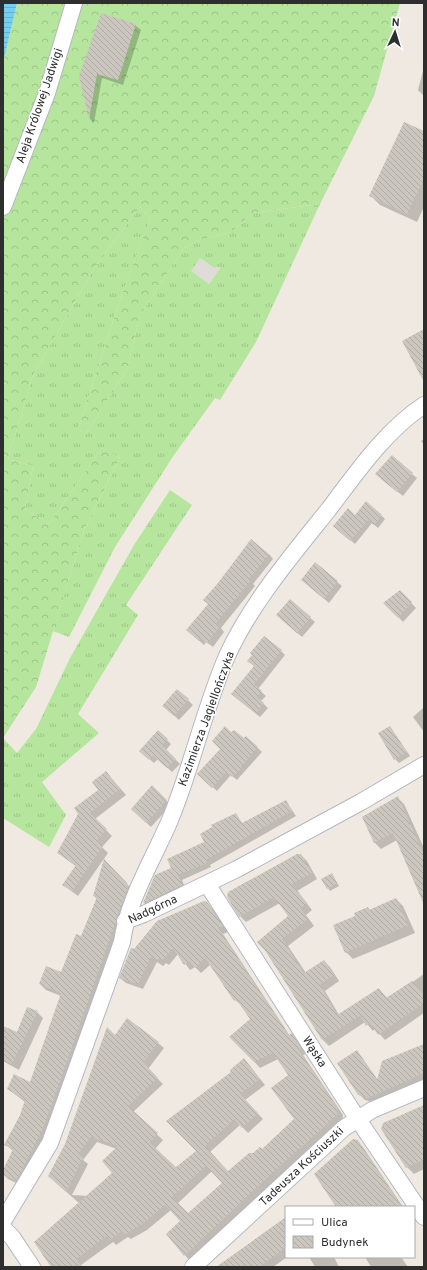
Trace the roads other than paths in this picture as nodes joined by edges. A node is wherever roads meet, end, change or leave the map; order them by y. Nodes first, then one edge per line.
1 (74, 3) edge
2 (3, 207) edge
3 (424, 405) edge
4 (424, 765) edge
5 (207, 884) junction
6 (125, 921) junction
7 (424, 1088) edge
8 (357, 1118) junction
9 (424, 1217) edge
10 (3, 1221) edge
11 (3, 1228) edge
12 (32, 1267) edge
13 (193, 1267) edge

1 - 2 street, Aleja Królowej Jadwigi
3 - 6 street, Kazimierza Jagiellończyka
4 - 5 street, Nadgórna
5 - 6 street, Nadgórna
5 - 8 street, Wąska
6 - 10 street, Nadgórna
7 - 8 street, Tadeusza Kościuszki
8 - 9 street, Wąska
8 - 13 street, Tadeusza Kościuszki
11 - 12 street

